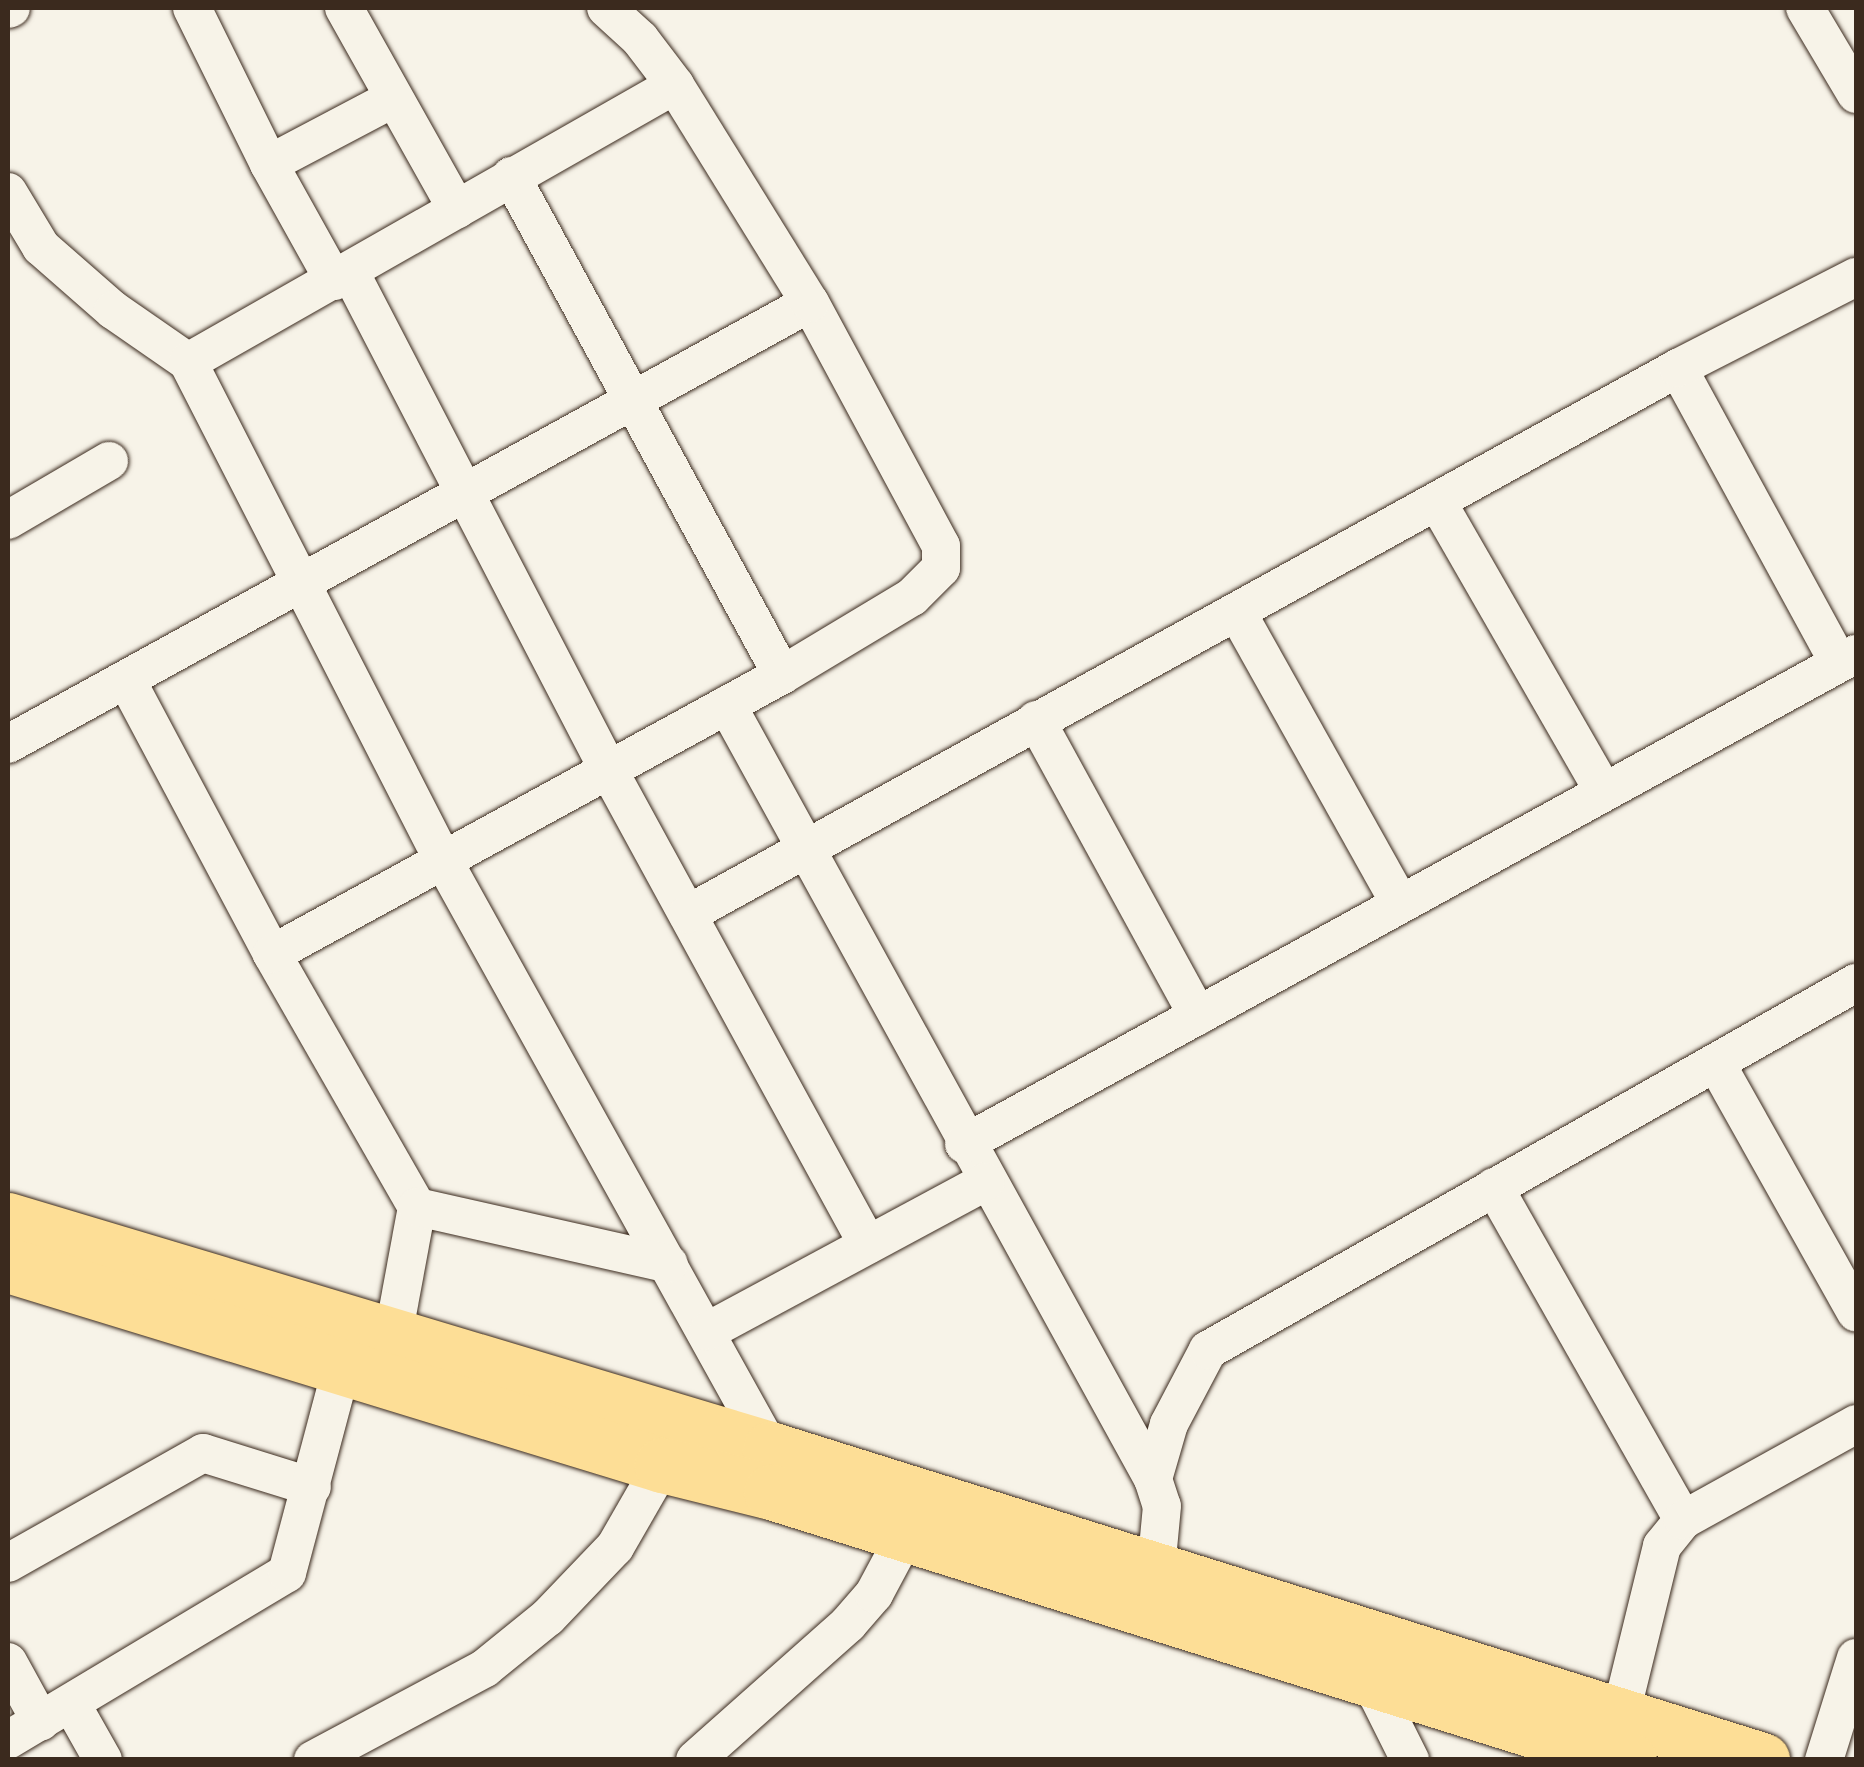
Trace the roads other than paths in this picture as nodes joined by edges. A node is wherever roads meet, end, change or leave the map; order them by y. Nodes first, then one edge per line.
1 (192, 8) edge
2 (344, 8) edge
3 (606, 8) edge
4 (1804, 8) edge
5 (674, 85) junction
6 (1856, 94) edge
7 (394, 98) junction
8 (270, 164) junction
9 (511, 176) junction
10 (8, 192) edge
11 (457, 208) junction
12 (1856, 276) edge
13 (342, 277) junction
14 (810, 303) junction
15 (188, 362) junction
16 (1678, 368) junction
17 (636, 399) junction
18 (110, 460) dead end
19 (467, 492) junction
20 (1439, 506) junction
21 (8, 520) edge
22 (302, 584) junction
23 (1237, 612) junction
24 (1848, 659) edge
25 (782, 675) junction
26 (127, 681) junction
27 (727, 705) junction
28 (1036, 720) junction
29 (8, 744) edge
30 (608, 769) junction
31 (1603, 790) junction
32 (803, 850) junction
33 (443, 860) junction
34 (1400, 904) junction
35 (688, 914) junction
36 (272, 954) junction
37 (1856, 983) edge
38 (1198, 1016) junction
39 (1716, 1063) junction
40 (964, 1144) junction
41 (984, 1182) junction
42 (1494, 1187) junction
43 (417, 1207) junction
44 (8, 1220) edge
45 (868, 1244) junction
46 (669, 1264) junction
47 (8, 1265) edge
48 (1856, 1312) edge
49 (708, 1332) junction
50 (362, 1343) junction
51 (1856, 1424) edge
52 (674, 1445) junction
53 (770, 1449) junction
54 (1153, 1479) junction
55 (312, 1487) junction
56 (1683, 1520) junction
57 (906, 1534) junction
58 (8, 1563) edge
59 (1156, 1570) junction
60 (1344, 1631) junction
61 (1856, 1658) edge
62 (8, 1662) edge
63 (1372, 1684) junction
64 (56, 1713) junction
65 (1625, 1738) edge
66 (8, 1740) edge
67 (102, 1760) edge
68 (313, 1760) edge
69 (695, 1760) edge
70 (1410, 1760) edge
71 (1762, 1760) edge
72 (1824, 1760) edge

1 - 8 street
2 - 7 street
3 - 5 street
4 - 6 street
5 - 9 street
5 - 14 street
7 - 8 street
7 - 11 street
8 - 13 street
9 - 11 street
9 - 17 street
10 - 15 street
11 - 13 street
12 - 16 street
13 - 15 street
13 - 19 street
14 - 17 street
14 - 25 street
15 - 22 street
16 - 20 street
16 - 24 street
17 - 19 street
17 - 25 street
18 - 21 street
19 - 22 street
19 - 30 street
20 - 23 street
20 - 31 street
22 - 26 street
22 - 33 street
23 - 28 street
23 - 34 street
24 - 31 street
25 - 27 street
26 - 29 street
26 - 36 street
27 - 30 street
27 - 32 street
28 - 32 street
28 - 38 street
30 - 33 street
30 - 35 street
31 - 34 street
32 - 35 street
32 - 40 street
33 - 36 street
33 - 46 street
34 - 38 street
35 - 45 street
36 - 43 street
37 - 39 street
38 - 40 street
39 - 42 street
39 - 48 street
40 - 41 street
41 - 45 street
41 - 54 street
42 - 54 street
42 - 56 street
43 - 46 street
43 - 50 street
44 - 50 main road
45 - 49 street
46 - 49 street
47 - 50 main road
49 - 53 street
50 - 52 main road
50 - 55 street
51 - 56 street
52 - 53 main road
52 - 57 main road
52 - 68 street
53 - 59 main road
54 - 59 street
55 - 58 street
55 - 64 street
56 - 65 street
57 - 63 main road
57 - 69 street
59 - 60 main road
60 - 63 street
60 - 65 main road
61 - 72 street
62 - 64 street
63 - 65 main road
63 - 70 street
64 - 66 street
64 - 67 street
65 - 71 main road

